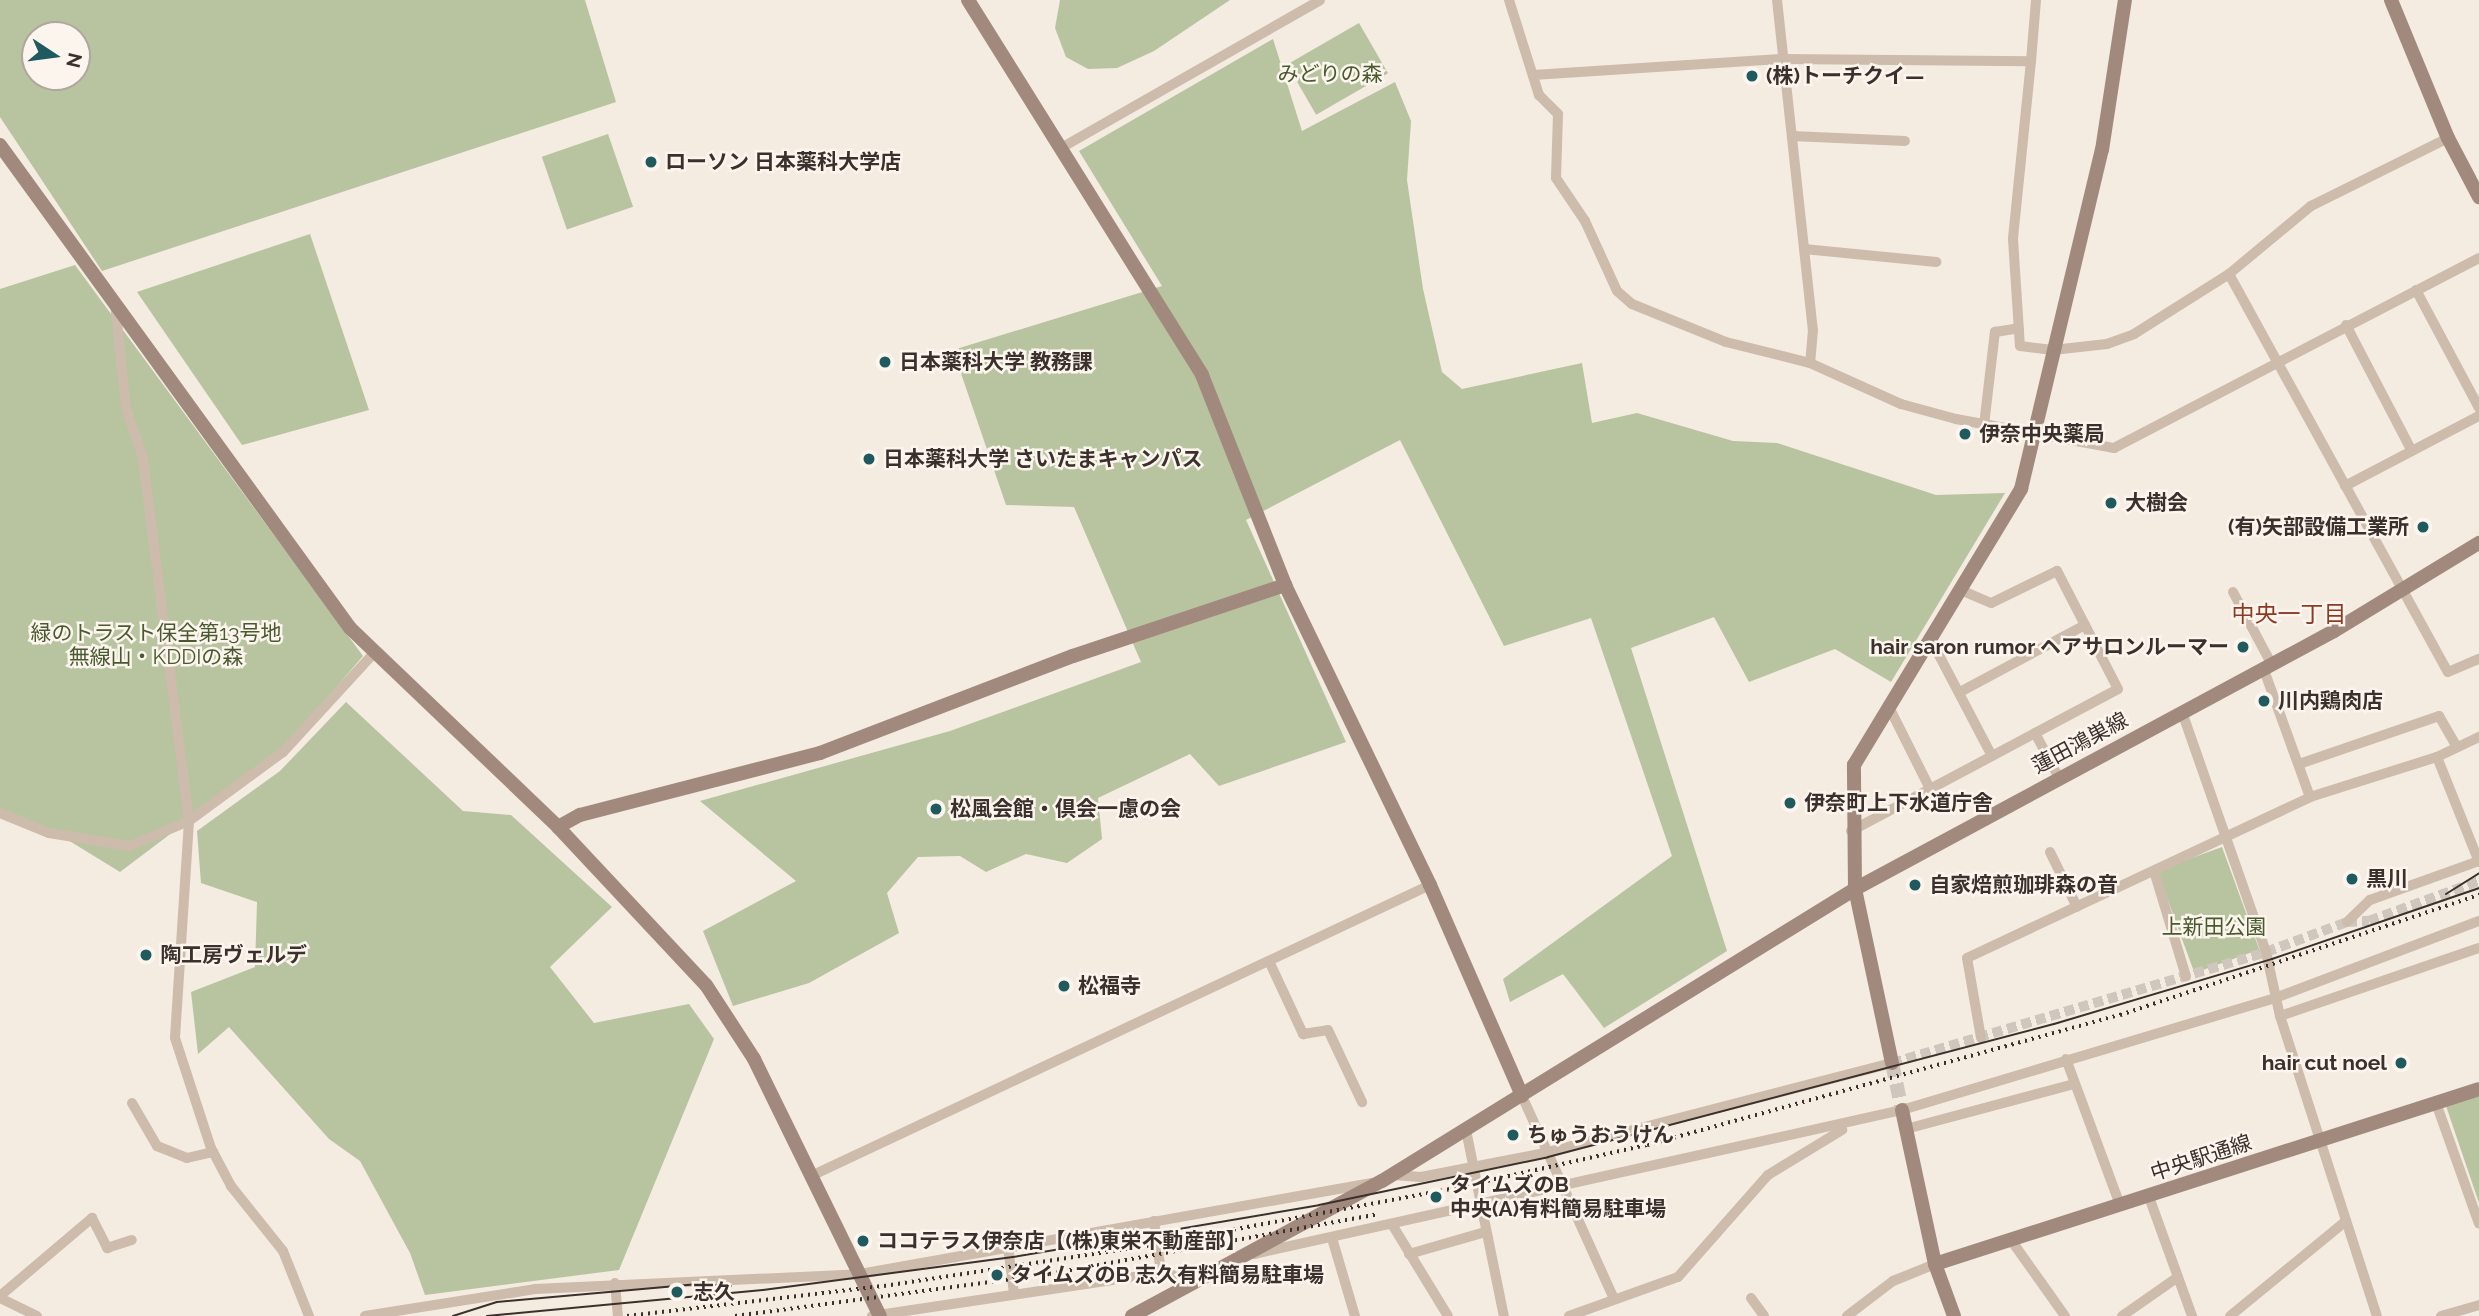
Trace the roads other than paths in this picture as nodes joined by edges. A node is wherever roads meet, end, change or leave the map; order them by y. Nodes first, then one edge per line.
1 (968, 0) edge
2 (1320, 0) edge
3 (1509, 0) edge
4 (1777, 0) edge
5 (2036, 0) edge
6 (2125, 0) edge
7 (2391, 0) edge
8 (1783, 59) junction
9 (2031, 61) junction
10 (1534, 75) junction
11 (1792, 136) junction
12 (2448, 138) junction
13 (1905, 141) dead end
14 (0, 145) edge
15 (1061, 148) junction
16 (2478, 191) edge
17 (1804, 249) junction
18 (2479, 258) edge
19 (1936, 262) dead end
20 (2229, 274) junction
21 (2416, 290) junction
22 (115, 303) junction
23 (2346, 325) junction
24 (2019, 328) junction
25 (2053, 350) junction
26 (2276, 361) junction
27 (1811, 363) junction
28 (2479, 408) edge
29 (2479, 416) edge
30 (1984, 425) junction
31 (2035, 436) junction
32 (2412, 451) junction
33 (2345, 486) junction
34 (2479, 543) edge
35 (1285, 585) junction
36 (1960, 590) junction
37 (2232, 592) dead end
38 (2403, 593) junction
39 (2085, 625) junction
40 (1930, 638) junction
41 (373, 654) junction
42 (2479, 659) edge
43 (2268, 667) junction
44 (1960, 692) junction
45 (1888, 705) junction
46 (2182, 712) junction
47 (2035, 733) junction
48 (2479, 737) edge
49 (2457, 747) junction
50 (1992, 756) junction
51 (2437, 757) junction
52 (2302, 763) junction
53 (2059, 778) junction
54 (1930, 789) junction
55 (2311, 797) junction
56 (0, 813) edge
57 (189, 821) junction
58 (558, 827) junction
59 (1851, 831) junction
60 (2224, 837) junction
61 (2050, 852) dead end
62 (2479, 861) edge
63 (2154, 872) junction
64 (1430, 885) junction
65 (1855, 889) junction
66 (2077, 907) junction
67 (2479, 921) edge
68 (2347, 922) dead end
69 (2479, 948) edge
70 (1269, 961) junction
71 (2186, 976) dead end
72 (2275, 998) junction
73 (2280, 1016) junction
74 (1981, 1038) dead end
75 (2066, 1059) junction
76 (1892, 1063) joint
77 (2074, 1084) junction
78 (2479, 1089) edge
79 (1522, 1096) junction
80 (1362, 1102) dead end
81 (132, 1103) dead end
82 (2436, 1103) junction
83 (1902, 1110) junction
84 (1850, 1124) junction
85 (1906, 1129) junction
86 (1465, 1130) junction
87 (2319, 1141) junction
88 (213, 1152) junction
89 (1544, 1153) junction
90 (1473, 1167) junction
91 (811, 1176) junction
92 (1387, 1178) junction
93 (1561, 1189) junction
94 (2149, 1197) junction
95 (2120, 1205) junction
96 (1480, 1206) junction
97 (1153, 1221) junction
98 (2346, 1221) junction
99 (2479, 1224) edge
100 (1392, 1226) junction
101 (1485, 1232) junction
102 (1332, 1238) junction
103 (132, 1240) dead end
104 (2011, 1240) junction
105 (1008, 1247) junction
106 (1409, 1254) junction
107 (1238, 1257) junction
108 (1936, 1265) junction
109 (1161, 1273) junction
110 (860, 1274) junction
111 (2178, 1277) junction
112 (1196, 1280) junction
113 (615, 1283) junction
114 (1014, 1293) junction
115 (0, 1297) edge
116 (1613, 1297) junction
117 (1751, 1298) dead end
118 (2479, 1305) edge
119 (37, 1316) edge
120 (309, 1316) edge
121 (365, 1316) edge
122 (618, 1316) edge
123 (877, 1316) edge
124 (1133, 1316) edge
125 (1355, 1316) edge
126 (1448, 1316) edge
127 (1504, 1316) edge
128 (1569, 1316) edge
129 (1764, 1316) edge
130 (1847, 1316) edge
131 (1954, 1316) edge
132 (2065, 1316) edge
133 (2122, 1316) edge
134 (2192, 1316) edge
135 (2231, 1316) edge
136 (2377, 1316) edge
137 (2441, 1316) edge

1 - 15 street
2 - 15 street
3 - 10 street
4 - 8 street
5 - 9 street
6 - 25 street
7 - 12 street
8 - 9 street
8 - 10 street
8 - 11 street
9 - 24 street
10 - 27 street
11 - 13 street
11 - 17 street
12 - 16 street
12 - 20 street
14 - 22 street
15 - 35 street
17 - 19 street
17 - 27 street
18 - 21 street
20 - 25 street
20 - 26 street
21 - 23 street
21 - 28 street
22 - 41 street
22 - 57 street
23 - 26 street
23 - 32 street
24 - 25 street
24 - 30 street
25 - 31 street
26 - 31 street
26 - 33 street
27 - 30 street
29 - 32 street
30 - 31 street
31 - 36 street
32 - 33 street
33 - 38 street
34 - 38 street, 蓮田鴻巣線
35 - 58 street
35 - 64 street
36 - 39 street
36 - 40 street
37 - 43 street
38 - 42 street
38 - 43 street, 蓮田鴻巣線
39 - 44 street
39 - 47 street
40 - 44 street
40 - 45 street
41 - 57 street
41 - 58 street
43 - 46 street, 蓮田鴻巣線
43 - 52 street
44 - 50 street
45 - 54 street
45 - 59 street
46 - 53 street, 蓮田鴻巣線
46 - 60 street
47 - 50 street
47 - 53 street
48 - 49 street
49 - 51 street
49 - 52 street
50 - 54 street
51 - 55 street
51 - 62 street
52 - 55 street
53 - 65 street, 蓮田鴻巣線
54 - 59 street
55 - 60 street
56 - 57 street
57 - 88 street
58 - 91 street
59 - 65 street
60 - 63 street
60 - 72 street
61 - 66 street
62 - 68 street
63 - 66 street
63 - 71 street
64 - 70 street
64 - 79 street
65 - 76 street
65 - 79 street, 蓮田鴻巣線
66 - 74 street
67 - 72 street
69 - 73 street
70 - 80 street
70 - 91 street
72 - 73 street
72 - 75 street
73 - 87 street
75 - 77 street
75 - 83 street
76 - 89 street
77 - 85 street
77 - 95 street
78 - 82 street, 中央駅通線
79 - 86 street, 蓮田鴻巣線
79 - 89 street
81 - 88 street
82 - 87 street, 中央駅通線
82 - 99 street
83 - 84 street
83 - 85 street
84 - 93 street
84 - 116 street
85 - 108 street
86 - 90 street
86 - 92 street, 蓮田鴻巣線
87 - 94 street, 中央駅通線
87 - 98 street
88 - 120 street
89 - 90 street
89 - 93 street
90 - 92 street
90 - 96 street
91 - 110 street
92 - 97 street
92 - 107 street, 蓮田鴻巣線
93 - 96 street
93 - 116 street
94 - 95 street, 中央駅通線
94 - 111 street
95 - 104 street, 中央駅通線
96 - 100 street
96 - 101 street
97 - 105 street
97 - 109 street
98 - 135 street
98 - 136 street
100 - 102 street
100 - 106 street
101 - 106 street
101 - 127 street
102 - 107 street
102 - 125 street
103 - 115 street
104 - 108 street, 中央駅通線
104 - 132 street
105 - 110 street
105 - 114 street
106 - 126 street
107 - 112 street, 蓮田鴻巣線
108 - 130 street
108 - 131 street
109 - 112 street
109 - 114 street
110 - 113 street
110 - 123 street
111 - 133 street
111 - 134 street
112 - 124 street, 蓮田鴻巣線
113 - 121 street
113 - 122 street
114 - 123 street
115 - 119 street
116 - 128 street
117 - 129 street
118 - 137 street

